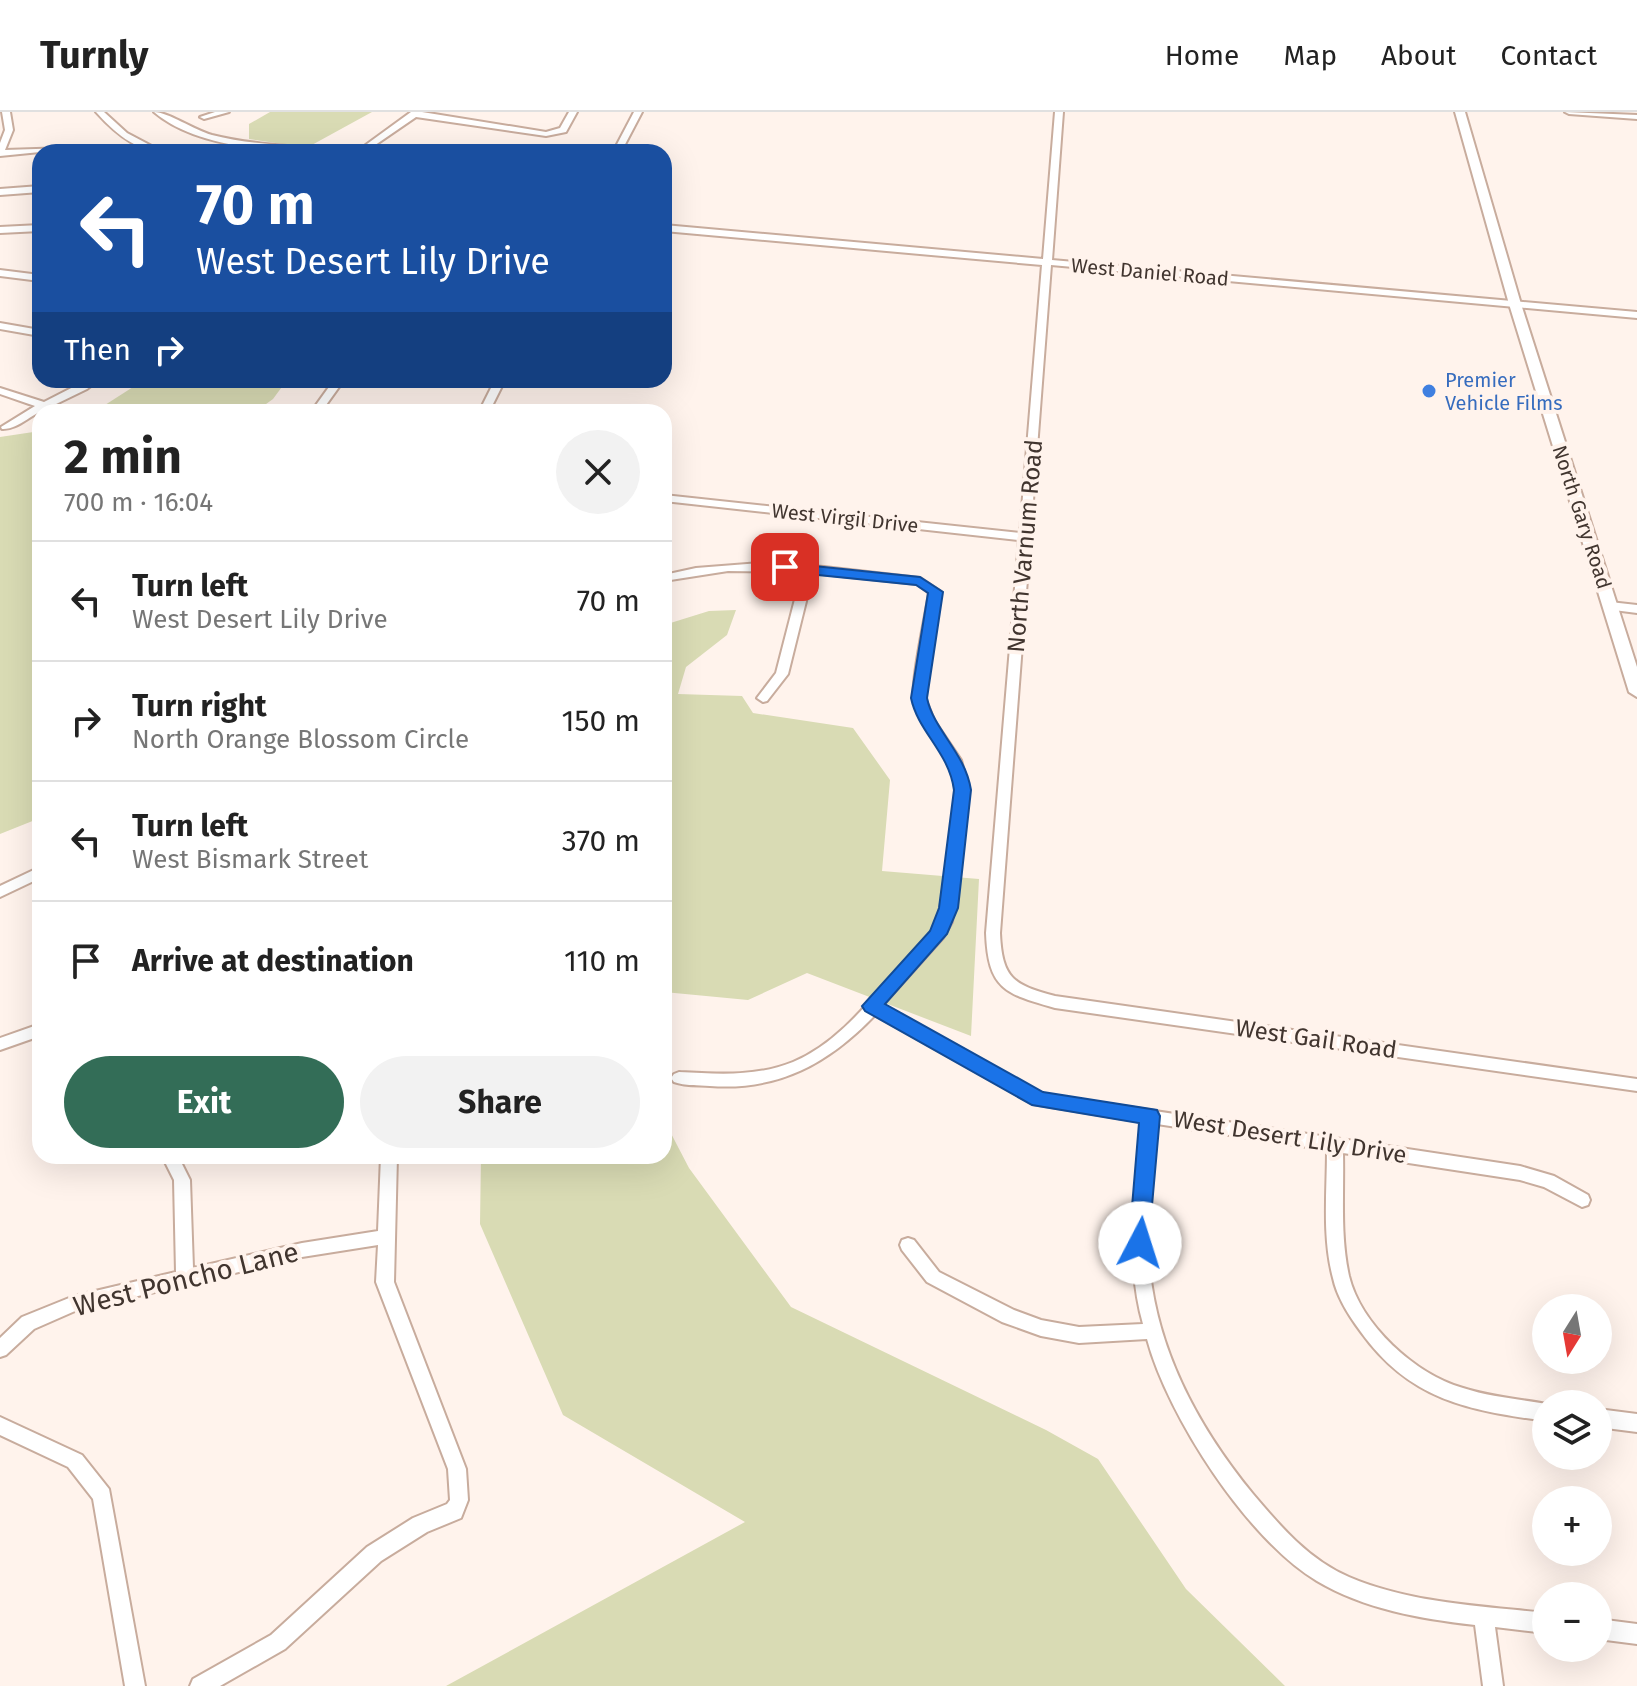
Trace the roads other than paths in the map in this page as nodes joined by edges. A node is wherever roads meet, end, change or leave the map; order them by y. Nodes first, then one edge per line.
1 (6, 112) edge
2 (100, 112) edge
3 (158, 112) edge
4 (225, 112) edge
5 (573, 112) edge
6 (638, 112) edge
7 (1059, 112) edge
8 (1460, 112) edge
9 (1569, 112) edge
10 (416, 113) edge
11 (204, 117) dead end
12 (1637, 117) edge
13 (143, 144) edge
14 (255, 144) edge
15 (371, 144) edge
16 (621, 144) edge
17 (32, 152) edge
18 (0, 154) edge
19 (32, 190) edge
20 (0, 192) edge
21 (32, 228) edge
22 (672, 229) edge
23 (0, 230) edge
24 (1047, 262) junction
25 (0, 273) edge
26 (32, 277) edge
27 (1515, 304) junction
28 (1637, 315) edge
29 (0, 326) edge
30 (32, 332) edge
31 (80, 388) edge
32 (0, 391) edge
33 (39, 404) edge
34 (53, 404) edge
35 (32, 413) edge
36 (6, 427) dead end
37 (672, 499) edge
38 (1026, 537) junction
39 (808, 569) junction
40 (672, 577) edge
41 (1610, 606) junction
42 (1637, 609) edge
43 (1637, 692) edge
44 (763, 698) dead end
45 (32, 876) edge
46 (0, 892) edge
47 (1000, 979) joint
48 (872, 1006) junction
49 (32, 1033) edge
50 (0, 1044) edge
51 (679, 1078) dead end
52 (1637, 1085) edge
53 (1150, 1116) junction
54 (1335, 1144) junction
55 (174, 1164) edge
56 (389, 1164) edge
57 (1582, 1200) dead end
58 (385, 1237) junction
59 (908, 1245) dead end
60 (185, 1276) junction
61 (1154, 1331) junction
62 (0, 1349) edge
63 (1532, 1410) edge
64 (1612, 1420) edge
65 (1637, 1423) edge
66 (0, 1426) edge
67 (1484, 1616) junction
68 (1532, 1621) edge
69 (1612, 1631) edge
70 (1637, 1634) edge
71 (135, 1686) edge
72 (200, 1686) edge
73 (1493, 1686) edge

1 - 18 street
2 - 13 street
3 - 14 street
4 - 11 street
5 - 10 street
6 - 16 street
7 - 24 street, North Varnum Road
8 - 27 street, North Gary Road
9 - 12 street
10 - 15 street
17 - 18 street
19 - 20 street
21 - 23 street
22 - 24 street, West Daniel Road
24 - 27 street, West Daniel Road
24 - 38 street, North Varnum Road
25 - 26 street
27 - 28 street, West Daniel Road
27 - 41 street, North Gary Road
29 - 30 street
31 - 34 street
32 - 33 street
35 - 36 street
37 - 38 street, West Virgil Drive
38 - 47 street, North Varnum Road
39 - 40 street
39 - 44 street
39 - 48 street
41 - 42 street
41 - 43 street, North Gary Road
45 - 46 street
47 - 52 street, West Gail Road
48 - 51 street
48 - 53 street, West Desert Lily Drive
49 - 50 street
53 - 54 street, West Desert Lily Drive
53 - 61 street
54 - 57 street, West Desert Lily Drive
54 - 63 street
55 - 60 street
56 - 58 street
58 - 60 street, West Poncho Lane
58 - 72 street
59 - 61 street
60 - 62 street, West Poncho Lane
61 - 67 street
64 - 65 street
66 - 71 street
67 - 68 street
67 - 73 street
69 - 70 street

